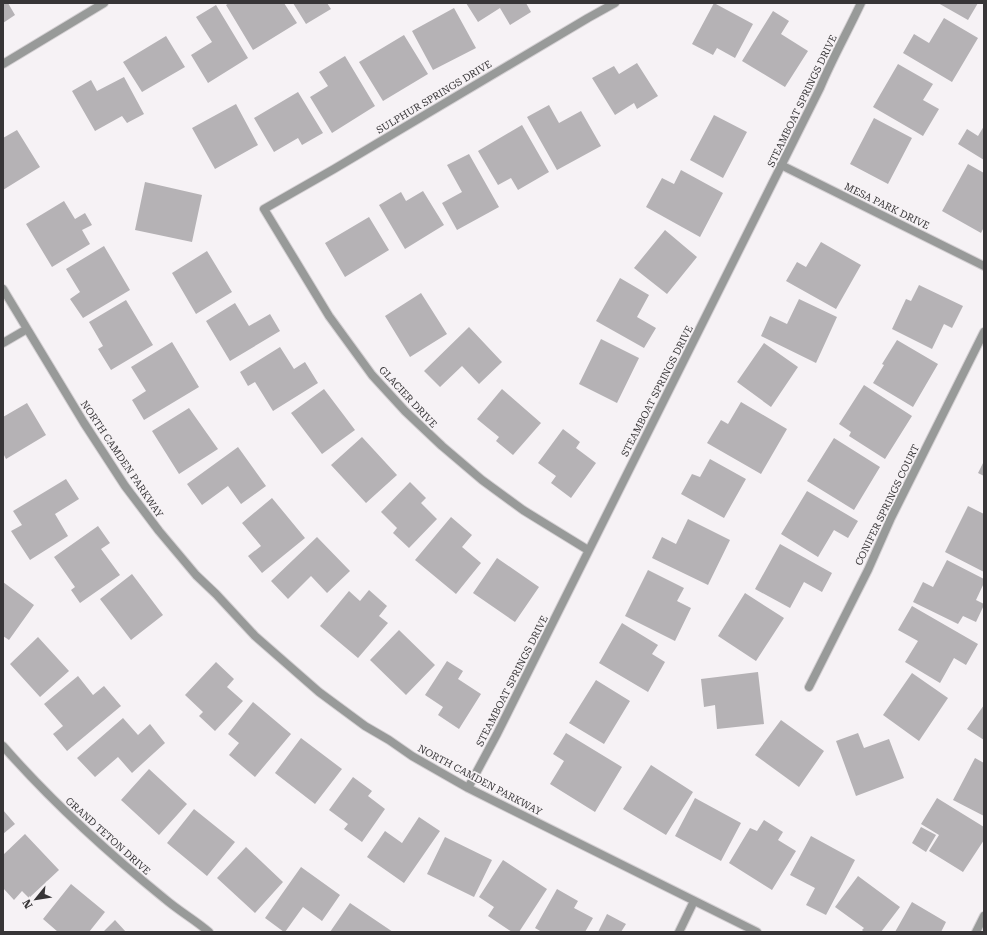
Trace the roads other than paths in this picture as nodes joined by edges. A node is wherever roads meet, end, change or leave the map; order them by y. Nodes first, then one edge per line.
1 (104, 3) edge
2 (615, 3) edge
3 (861, 3) edge
4 (3, 64) edge
5 (781, 165) junction
6 (264, 208) joint
7 (984, 266) edge
8 (3, 289) edge
9 (27, 329) junction
10 (984, 332) edge
11 (3, 343) edge
12 (588, 550) junction
13 (809, 687) dead end
14 (3, 746) edge
15 (468, 788) junction
16 (694, 901) junction
17 (984, 916) edge
18 (209, 932) edge
19 (679, 932) edge
20 (757, 932) edge
21 (976, 932) edge

1 - 4 street
2 - 6 street, SULPHUR SPRINGS DRIVE
3 - 5 street, STEAMBOAT SPRINGS DRIVE
5 - 7 street, MESA PARK DRIVE
5 - 12 street, STEAMBOAT SPRINGS DRIVE
6 - 12 street, GLACIER DRIVE
8 - 9 street, NORTH CAMDEN PARKWAY
9 - 11 street
9 - 15 street, NORTH CAMDEN PARKWAY
10 - 13 street, CONIFER SPRINGS COURT
12 - 15 street, STEAMBOAT SPRINGS DRIVE
14 - 18 street, GRAND TETON DRIVE
15 - 16 street, NORTH CAMDEN PARKWAY
16 - 19 street
16 - 20 street, NORTH CAMDEN PARKWAY
17 - 21 street

